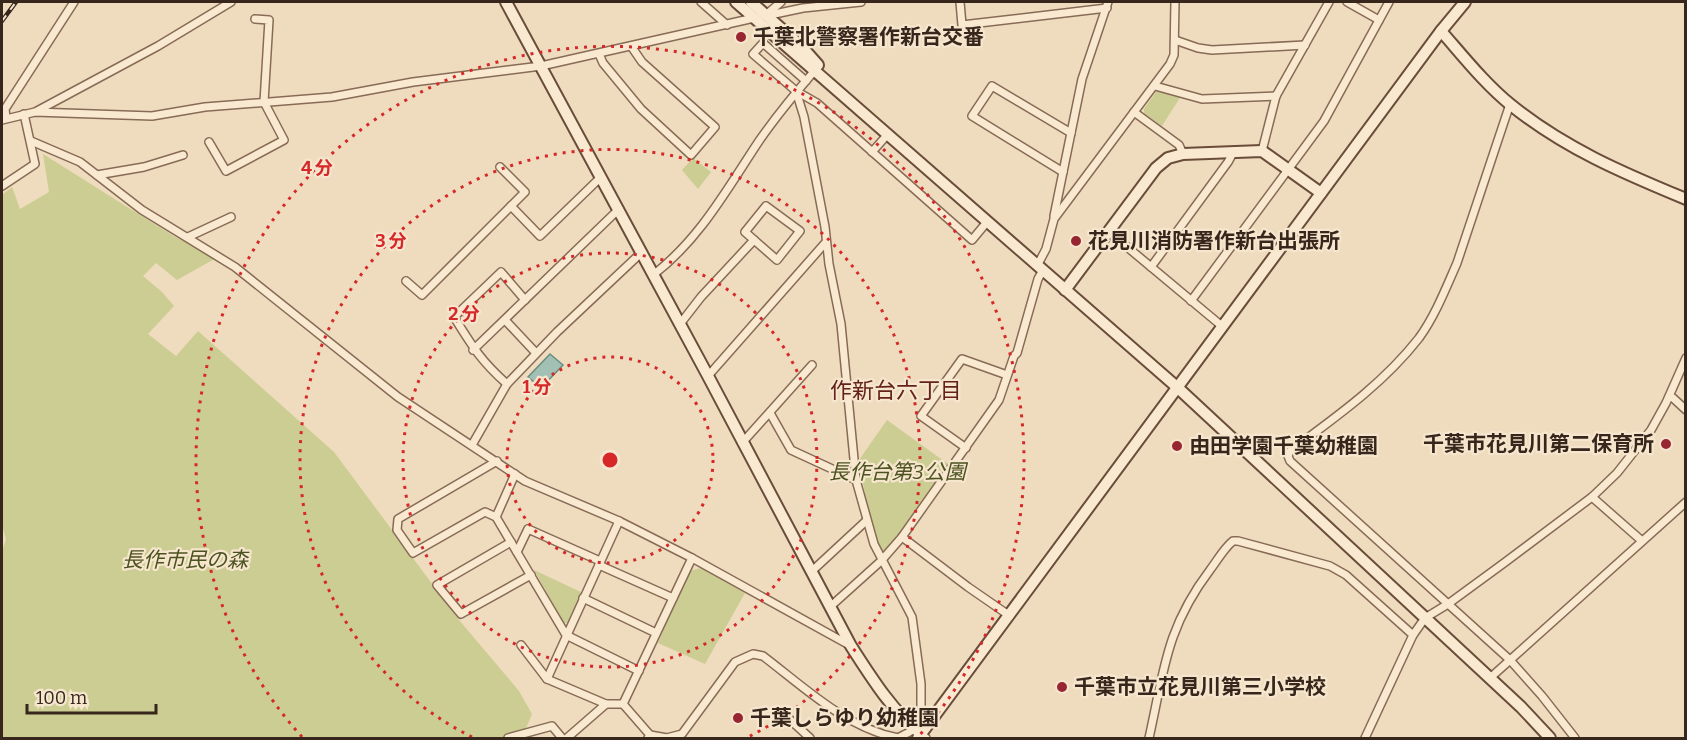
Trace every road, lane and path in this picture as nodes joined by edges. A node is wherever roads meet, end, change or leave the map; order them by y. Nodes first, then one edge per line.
1 (74, 2) edge
2 (231, 2) edge
3 (506, 2) edge
4 (701, 2) edge
5 (736, 2) edge
6 (751, 2) edge
7 (781, 2) edge
8 (850, 2) edge
9 (861, 2) edge
10 (960, 2) edge
11 (1175, 2) edge
12 (1329, 2) edge
13 (1347, 2) edge
14 (1389, 2) edge
15 (1465, 2) edge
16 (1107, 5) edge
17 (766, 15) junction
18 (754, 18) junction
19 (255, 19) dead end
20 (1379, 20) junction
21 (727, 25) junction
22 (1441, 31) junction
23 (1175, 40) junction
24 (1305, 45) junction
25 (631, 46) junction
26 (599, 54) junction
27 (541, 66) junction
28 (817, 68) junction
29 (806, 81) junction
30 (1155, 86) junction
31 (796, 91) junction
32 (1276, 96) junction
33 (264, 102) junction
34 (1509, 104) junction
35 (35, 112) junction
36 (1134, 112) junction
37 (24, 114) junction
38 (4, 119) edge
39 (1071, 133) junction
40 (888, 134) junction
41 (31, 141) junction
42 (209, 142) dead end
43 (1262, 151) junction
44 (872, 152) junction
45 (1234, 152) junction
46 (1183, 154) junction
47 (183, 155) dead end
48 (500, 167) dead end
49 (1289, 169) junction
50 (1063, 172) junction
51 (97, 175) junction
52 (601, 177) junction
53 (2, 186) edge
54 (1321, 193) junction
55 (1686, 199) edge
56 (511, 206) junction
57 (619, 209) junction
58 (231, 217) dead end
59 (1053, 219) junction
60 (987, 222) junction
61 (1108, 231) junction
62 (188, 237) junction
63 (754, 240) junction
64 (826, 242) junction
65 (642, 252) junction
66 (1151, 267) junction
67 (1040, 268) junction
68 (653, 274) junction
69 (406, 280) dead end
70 (1065, 290) junction
71 (525, 300) junction
72 (1191, 301) junction
73 (505, 320) junction
74 (680, 324) junction
75 (1223, 327) junction
76 (473, 350) junction
77 (536, 353) junction
78 (1686, 358) edge
79 (812, 365) dead end
80 (1007, 375) junction
81 (708, 376) junction
82 (507, 384) junction
83 (1178, 388) junction
84 (1673, 398) dead end
85 (1686, 410) edge
86 (770, 413) junction
87 (742, 442) junction
88 (472, 445) junction
89 (966, 448) junction
90 (497, 461) junction
91 (515, 474) junction
92 (856, 480) junction
93 (1592, 497) junction
94 (1686, 502) edge
95 (496, 517) junction
96 (619, 521) junction
97 (866, 521) junction
98 (902, 537) junction
99 (1642, 541) junction
100 (511, 542) junction
101 (517, 552) junction
102 (692, 558) junction
103 (881, 561) junction
104 (599, 563) junction
105 (812, 571) junction
106 (531, 576) junction
107 (583, 598) junction
108 (673, 598) junction
109 (1448, 604) junction
110 (831, 606) junction
111 (1010, 616) junction
112 (1425, 618) junction
113 (656, 633) junction
114 (566, 635) junction
115 (1413, 635) junction
116 (521, 645) dead end
117 (851, 646) junction
118 (1510, 660) junction
119 (639, 670) junction
120 (1490, 678) junction
121 (547, 679) junction
122 (606, 704) junction
123 (622, 704) junction
124 (786, 716) dead end
125 (920, 735) edge
126 (649, 737) edge
127 (508, 738) edge
128 (562, 738) edge
129 (567, 738) edge
130 (667, 738) edge
131 (810, 738) edge
132 (898, 738) edge
133 (1149, 738) edge
134 (1365, 738) edge
135 (1550, 738) edge
136 (1575, 738) edge

1 - 38 street
2 - 35 street
3 - 27 street
4 - 21 street
5 - 18 street
6 - 17 street
7 - 17 street
8 - 9 street
8 - 17 street
10 - 16 street
11 - 23 street
12 - 24 street
13 - 20 street
14 - 20 street
15 - 22 street
16 - 39 street
17 - 18 street
17 - 28 street
18 - 21 street
18 - 28 street
19 - 33 street
20 - 49 street
21 - 25 street
22 - 34 street
22 - 54 street
23 - 24 street
23 - 30 street
24 - 32 street
25 - 26 street
25 - 26 street
26 - 27 street
27 - 33 street
27 - 52 street
28 - 29 street
28 - 40 street
29 - 31 street
29 - 31 street
30 - 32 street
30 - 36 street
31 - 44 street
31 - 64 street
31 - 68 street
32 - 43 street
33 - 35 street
33 - 42 street
34 - 55 street
34 - 109 street
35 - 37 street
36 - 46 street
36 - 59 street
37 - 38 street
37 - 41 street
39 - 50 street
39 - 50 street
40 - 44 street
40 - 60 street
41 - 51 street
41 - 53 street
43 - 45 street
43 - 49 street
44 - 60 street
45 - 46 street
45 - 66 street
46 - 61 street
47 - 51 street
48 - 56 street
49 - 54 street
49 - 72 street
50 - 59 street
51 - 62 street
52 - 56 street
52 - 57 street
54 - 75 street
56 - 69 street
57 - 65 street
57 - 71 street
58 - 62 street
59 - 67 street
60 - 67 street
61 - 66 street
61 - 70 street
62 - 88 street
63 - 63 street
63 - 74 street
64 - 81 street
64 - 92 street
65 - 68 street
65 - 77 street
66 - 72 street
67 - 70 street
67 - 80 street
68 - 74 street
70 - 83 street
71 - 73 street
71 - 76 street
72 - 75 street
73 - 76 street
73 - 77 street
74 - 81 street
75 - 83 street
76 - 82 street
77 - 82 street
78 - 93 street
79 - 86 street
80 - 89 street
80 - 89 street
81 - 87 street
82 - 88 street
83 - 111 street
83 - 112 street
84 - 85 street
86 - 87 street
86 - 92 street
87 - 105 street
88 - 90 street
89 - 98 street
90 - 91 street
90 - 95 street
91 - 95 street
91 - 96 street
92 - 97 street
93 - 99 street
93 - 109 street
94 - 99 street
95 - 100 street
96 - 102 street
96 - 104 street
97 - 103 street
97 - 105 street
98 - 103 street
98 - 111 street
99 - 118 street
100 - 101 street
100 - 106 street
101 - 104 street
101 - 106 street
102 - 108 street
102 - 117 street
103 - 110 street
103 - 125 street
104 - 107 street
104 - 108 street
105 - 110 street
106 - 114 street
107 - 113 street
107 - 114 street
108 - 113 street
109 - 112 street
109 - 118 street
110 - 117 street
111 - 125 street
112 - 115 street
112 - 120 street
113 - 119 street
114 - 119 street
114 - 121 street
115 - 133 street
115 - 134 street
116 - 121 street
117 - 125 street
118 - 120 street
118 - 136 street
119 - 123 street
120 - 135 street
121 - 122 street
122 - 123 street
122 - 129 street
123 - 126 street
124 - 131 street
125 - 132 street
126 - 130 street
127 - 128 street
130 - 132 street

